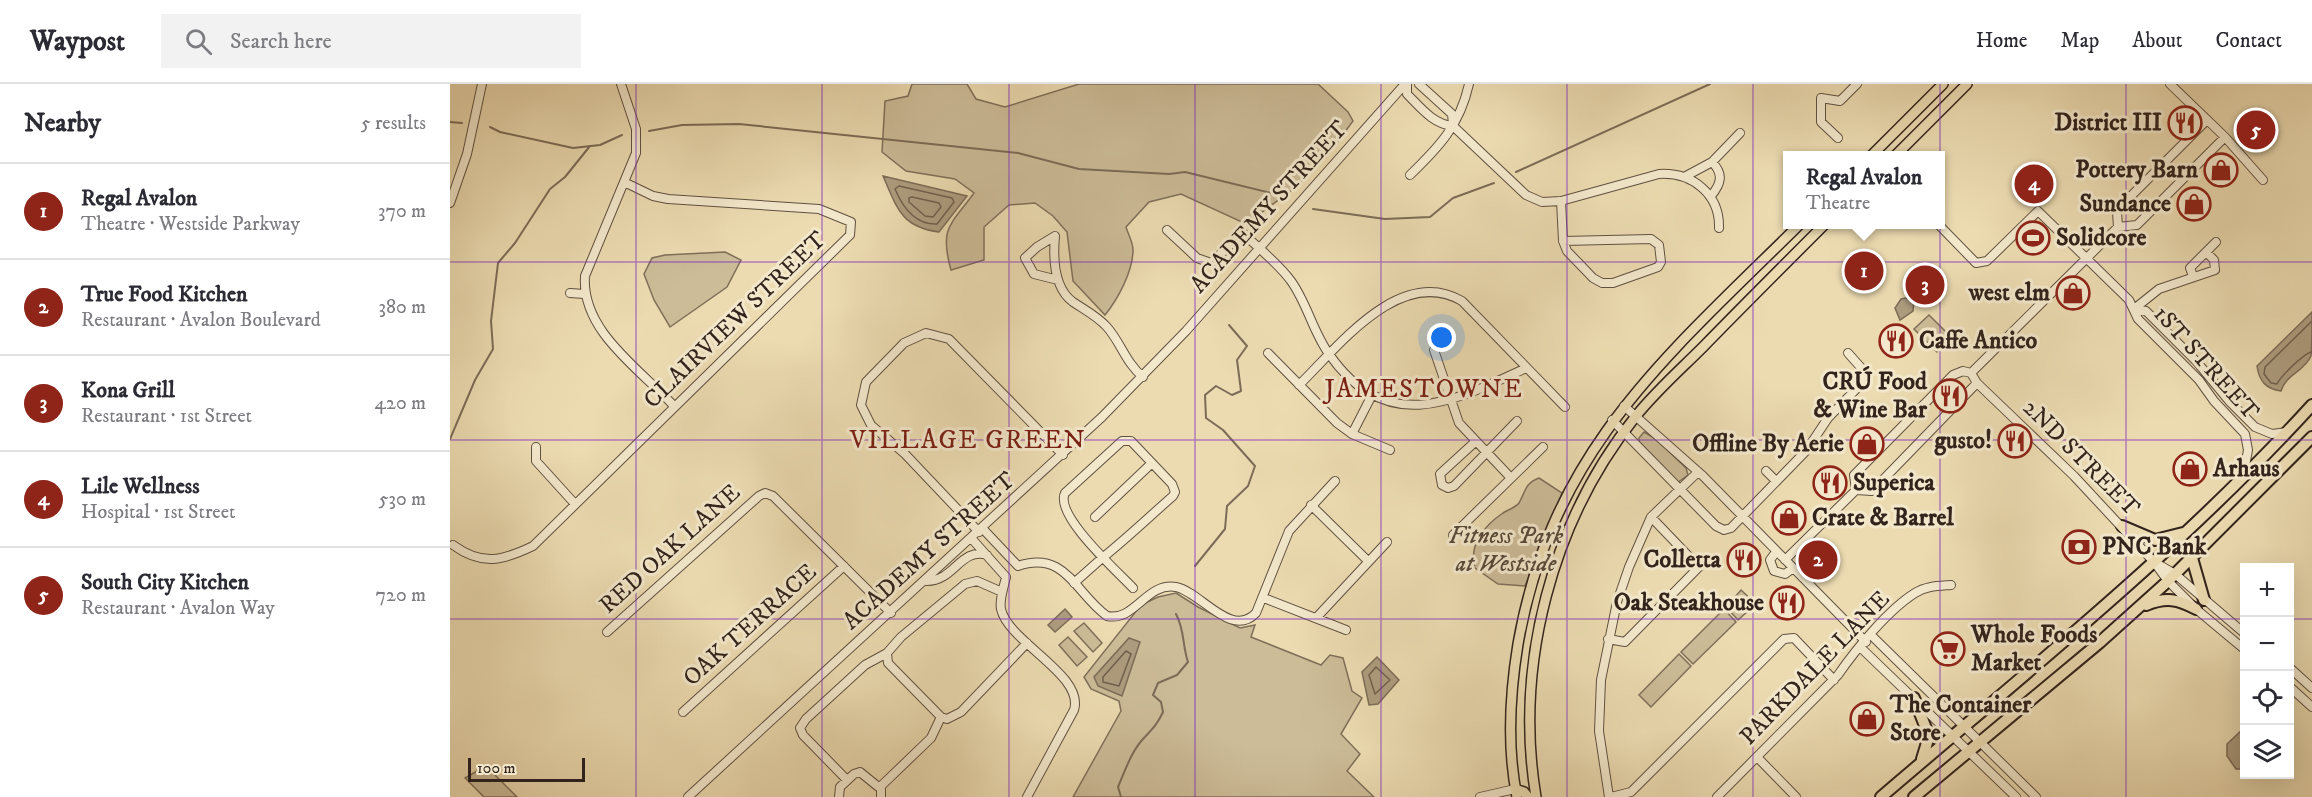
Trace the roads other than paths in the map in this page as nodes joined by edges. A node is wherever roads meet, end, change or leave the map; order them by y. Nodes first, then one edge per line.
1 (482, 84) edge
2 (621, 84) edge
3 (1406, 84) edge
4 (1419, 84) edge
5 (1469, 84) edge
6 (1857, 84) edge
7 (1943, 84) edge
8 (1967, 84) edge
9 (2170, 84) edge
10 (2207, 120) junction
11 (1453, 126) junction
12 (1740, 133) dead end
13 (2225, 137) junction
14 (1838, 138) dead end
15 (1875, 151) edge
16 (1900, 151) edge
17 (1712, 162) junction
18 (1410, 175) dead end
19 (1686, 176) junction
20 (2263, 180) dead end
21 (624, 182) junction
22 (1712, 196) junction
23 (1561, 201) junction
24 (450, 203) edge
25 (2118, 227) junction
26 (1719, 228) dead end
27 (1796, 229) edge
28 (1821, 229) edge
29 (1942, 229) edge
30 (1167, 230) dead end
31 (1563, 241) junction
32 (2216, 242) dead end
33 (1259, 249) junction
34 (2206, 252) junction
35 (2087, 258) junction
36 (2193, 276) junction
37 (1058, 280) junction
38 (570, 293) dead end
39 (584, 294) junction
40 (2134, 309) junction
41 (1434, 350) dead end
42 (1268, 353) dead end
43 (1848, 353) dead end
44 (1329, 356) junction
45 (1527, 368) junction
46 (1971, 373) junction
47 (1143, 377) junction
48 (1977, 383) junction
49 (1299, 385) junction
50 (1372, 395) junction
51 (1449, 400) junction
52 (2312, 405) edge
53 (674, 406) junction
54 (1624, 406) junction
55 (1565, 407) dead end
56 (1636, 415) junction
57 (1612, 420) junction
58 (1517, 421) dead end
59 (1625, 432) junction
60 (2287, 432) junction
61 (1352, 434) junction
62 (2312, 437) edge
63 (1475, 442) junction
64 (536, 447) dead end
65 (1543, 447) dead end
66 (1390, 450) dead end
67 (1486, 453) junction
68 (1063, 455) junction
69 (1152, 463) junction
70 (1698, 471) junction
71 (1766, 471) dead end
72 (1511, 478) junction
73 (2242, 478) junction
74 (1335, 481) dead end
75 (1776, 481) junction
76 (1856, 490) junction
77 (1679, 491) junction
78 (575, 504) junction
79 (1311, 505) junction
80 (1095, 517) dead end
81 (1743, 517) junction
82 (1652, 518) junction
83 (2122, 526) junction
84 (981, 530) junction
85 (2189, 531) junction
86 (1453, 535) dead end
87 (972, 539) junction
88 (1387, 542) dead end
89 (453, 545) dead end
90 (1776, 552) junction
91 (988, 555) junction
92 (1104, 557) junction
93 (2192, 558) junction
94 (1368, 561) junction
95 (1785, 561) junction
96 (2154, 562) junction
97 (844, 566) junction
98 (1793, 568) junction
99 (2171, 578) junction
100 (927, 581) junction
101 (1074, 583) junction
102 (1951, 585) dead end
103 (1133, 588) dead end
104 (1002, 592) junction
105 (1264, 598) junction
106 (2204, 600) junction
107 (2137, 609) junction
108 (2196, 609) junction
109 (891, 613) junction
110 (1317, 617) junction
111 (1346, 630) dead end
112 (2240, 630) edge
113 (607, 633) dead end
114 (1608, 639) junction
115 (1866, 642) junction
116 (1027, 643) junction
117 (2240, 646) edge
118 (887, 653) junction
119 (2292, 671) edge
120 (1834, 680) junction
121 (2312, 688) edge
122 (2294, 691) edge
123 (1914, 698) junction
124 (2312, 707) edge
125 (683, 712) dead end
126 (941, 717) junction
127 (1964, 725) junction
128 (1952, 735) junction
129 (1976, 738) junction
130 (1964, 748) junction
131 (1757, 757) junction
132 (1920, 763) junction
133 (847, 780) junction
134 (880, 787) junction
135 (1516, 793) edge
136 (688, 797) edge
137 (839, 797) edge
138 (881, 797) edge
139 (1027, 797) edge
140 (1480, 797) edge
141 (1527, 797) edge
142 (1536, 797) edge
143 (1610, 797) edge
144 (1717, 797) edge
145 (1796, 797) edge
146 (1881, 797) edge
147 (1914, 797) edge
148 (2016, 797) edge
149 (2036, 797) edge

1 - 24 street
2 - 21 street
3 - 11 street
3 - 33 street, ACADEMY STREET
4 - 11 street
5 - 11 street
6 - 14 street
7 - 15 main road
8 - 16 main road
9 - 10 street
10 - 13 street
10 - 25 street
11 - 18 street
11 - 23 street
12 - 17 street
13 - 20 street
13 - 25 street
17 - 19 street
17 - 22 street
19 - 22 street
19 - 23 street
21 - 39 street
21 - 53 street, CLAIRVIEW STREET
22 - 26 street
23 - 31 street
25 - 35 street
27 - 54 main road
28 - 56 main road
29 - 35 street, 1ST STREET
30 - 33 street
31 - 31 street
32 - 34 street
33 - 44 street
33 - 47 street, ACADEMY STREET
34 - 36 street
34 - 36 street
35 - 40 street, 1ST STREET
35 - 46 street
36 - 40 street
37 - 37 street
37 - 47 street
38 - 39 street
39 - 53 street
40 - 60 street, 1ST STREET
40 - 73 street, 1ST STREET
41 - 51 street
42 - 49 street
43 - 75 street
44 - 45 street
44 - 49 street
44 - 50 street
45 - 51 street
45 - 55 street
46 - 48 street, 2ND STREET
46 - 76 street
47 - 68 street, ACADEMY STREET
48 - 76 street
48 - 83 street, 2ND STREET
49 - 61 street
50 - 51 street
50 - 61 street
51 - 63 street
52 - 60 highway
53 - 78 street, CLAIRVIEW STREET
54 - 56 street
54 - 57 main road
56 - 59 main road
56 - 70 street
57 - 59 street
57 - 135 main road
58 - 67 street
59 - 77 street
59 - 142 main road
60 - 73 highway
61 - 66 street
62 - 93 highway
63 - 67 street
63 - 67 street
64 - 78 street
65 - 72 street
67 - 72 street
68 - 84 street, ACADEMY STREET
68 - 84 street
69 - 80 street
69 - 92 street
69 - 92 street
70 - 77 street
70 - 81 street
71 - 75 street
72 - 86 street
73 - 85 highway
74 - 79 street
75 - 81 street
76 - 95 street
77 - 81 street
77 - 82 street
78 - 89 street, CLAIRVIEW STREET
79 - 94 street
79 - 105 street
81 - 90 street
82 - 114 street
82 - 114 street
83 - 85 highway
83 - 96 street, 2ND STREET
84 - 87 street, ACADEMY STREET
84 - 101 street
85 - 96 highway
87 - 91 street
87 - 100 street, ACADEMY STREET
88 - 94 street
90 - 95 street
90 - 98 street
91 - 100 street
91 - 104 street
92 - 101 street
92 - 103 street
93 - 99 highway
93 - 106 highway
94 - 110 street
95 - 98 street
96 - 99 street, 2ND STREET
96 - 127 highway
97 - 109 street, RED OAK LANE
97 - 113 street, RED OAK LANE
97 - 125 street, OAK TERRACE
98 - 115 street
99 - 106 street
99 - 107 highway
99 - 108 street
100 - 109 street, ACADEMY STREET
101 - 105 street
102 - 115 street, PARKDALE LANE
104 - 116 street
104 - 118 street
105 - 110 street
106 - 112 street
107 - 108 highway
107 - 129 highway
108 - 117 street
109 - 136 street, ACADEMY STREET
110 - 111 street
114 - 143 street
115 - 120 street, PARKDALE LANE
115 - 123 street
115 - 127 street
116 - 126 street
116 - 139 street
118 - 126 street
118 - 133 street
119 - 121 street
120 - 131 street, PARKDALE LANE
120 - 143 street
122 - 124 street
123 - 128 street
123 - 132 highway
126 - 134 street
127 - 128 highway
127 - 129 street
128 - 130 street
128 - 132 highway
129 - 130 highway
129 - 149 street
130 - 147 highway
130 - 148 street
131 - 144 street, PARKDALE LANE
131 - 145 street
132 - 146 highway
133 - 134 street
133 - 137 street
134 - 138 street
135 - 140 street
135 - 141 main road

